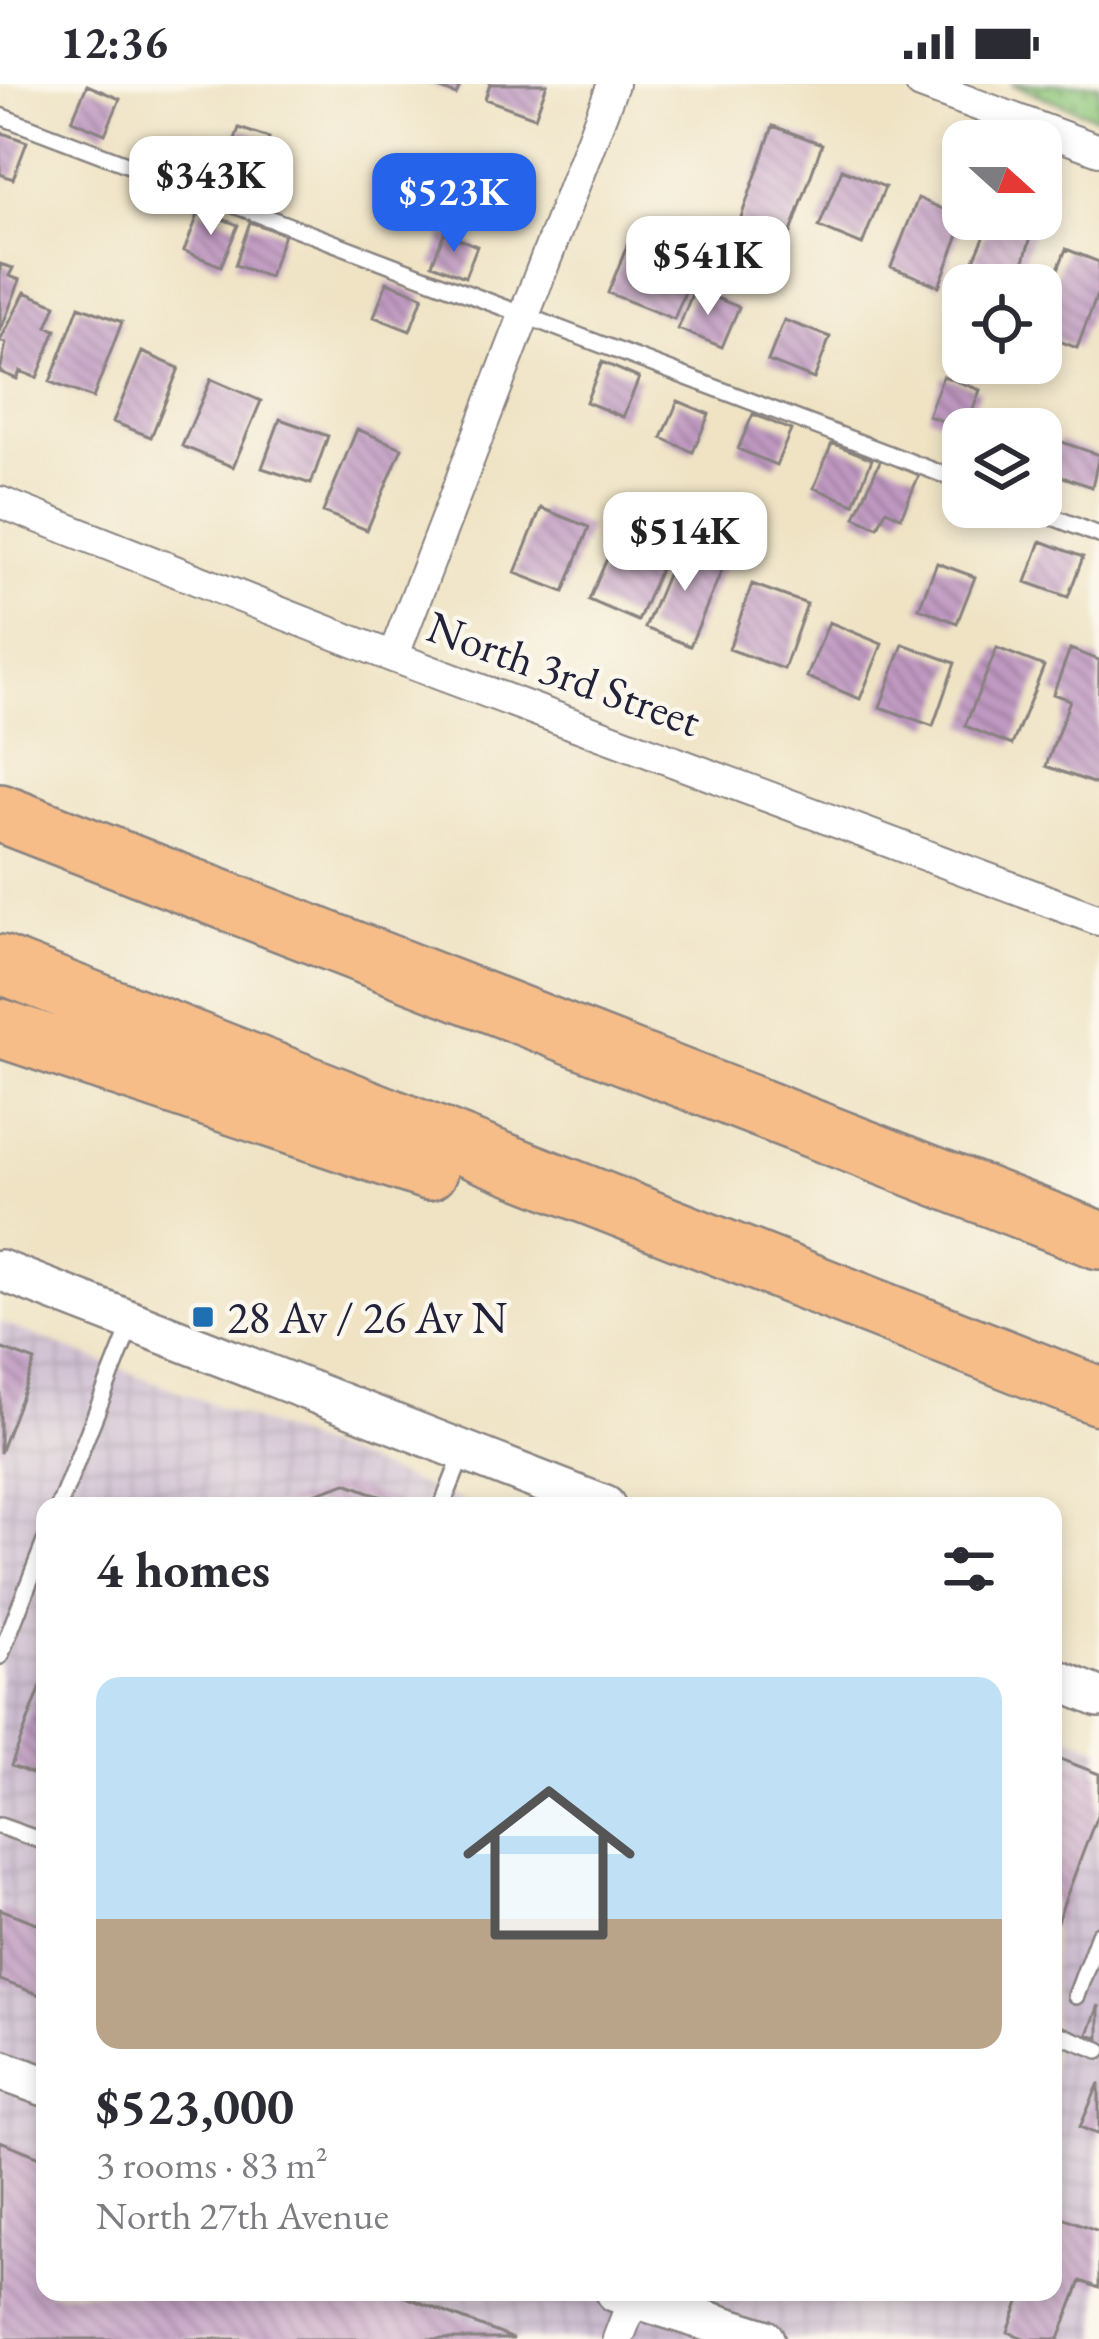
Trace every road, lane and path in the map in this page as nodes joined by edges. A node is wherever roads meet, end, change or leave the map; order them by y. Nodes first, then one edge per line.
1 (613, 84) edge
2 (920, 84) edge
3 (0, 116) edge
4 (1099, 150) edge
5 (526, 312) junction
6 (942, 474) edge
7 (0, 502) edge
8 (1062, 521) edge
9 (1099, 535) edge
10 (393, 657) junction
11 (0, 813) edge
12 (1099, 920) edge
13 (0, 964) edge
14 (0, 1028) edge
15 (1099, 1240) edge
16 (0, 1270) edge
17 (132, 1321) junction
18 (1092, 1393) edge
19 (463, 1452) junction
20 (63, 1497) edge
21 (446, 1497) edge
22 (581, 1497) edge
23 (36, 1565) edge
24 (0, 1656) edge
25 (1062, 1682) edge
26 (1099, 1697) edge
27 (0, 1826) edge
28 (36, 1840) edge
29 (1099, 1934) edge
30 (1076, 1996) dead end
31 (1062, 2036) edge
32 (1099, 2050) edge
33 (0, 2070) edge
34 (36, 2083) edge
35 (627, 2301) edge
36 (650, 2301) edge
37 (618, 2339) edge
38 (764, 2339) edge

1 - 5 street
2 - 4 street
3 - 5 lane
5 - 6 lane
5 - 10 street
7 - 10 street, North 3rd Street
8 - 9 lane
10 - 12 street, North 3rd Street
11 - 15 highway
13 - 18 highway
14 - 18 highway
16 - 17 street
17 - 19 street
17 - 20 lane
19 - 21 lane
19 - 22 street
23 - 24 lane
25 - 26 street
27 - 28 lane
29 - 30 lane
31 - 32 lane
33 - 34 street
35 - 37 street
36 - 38 street

